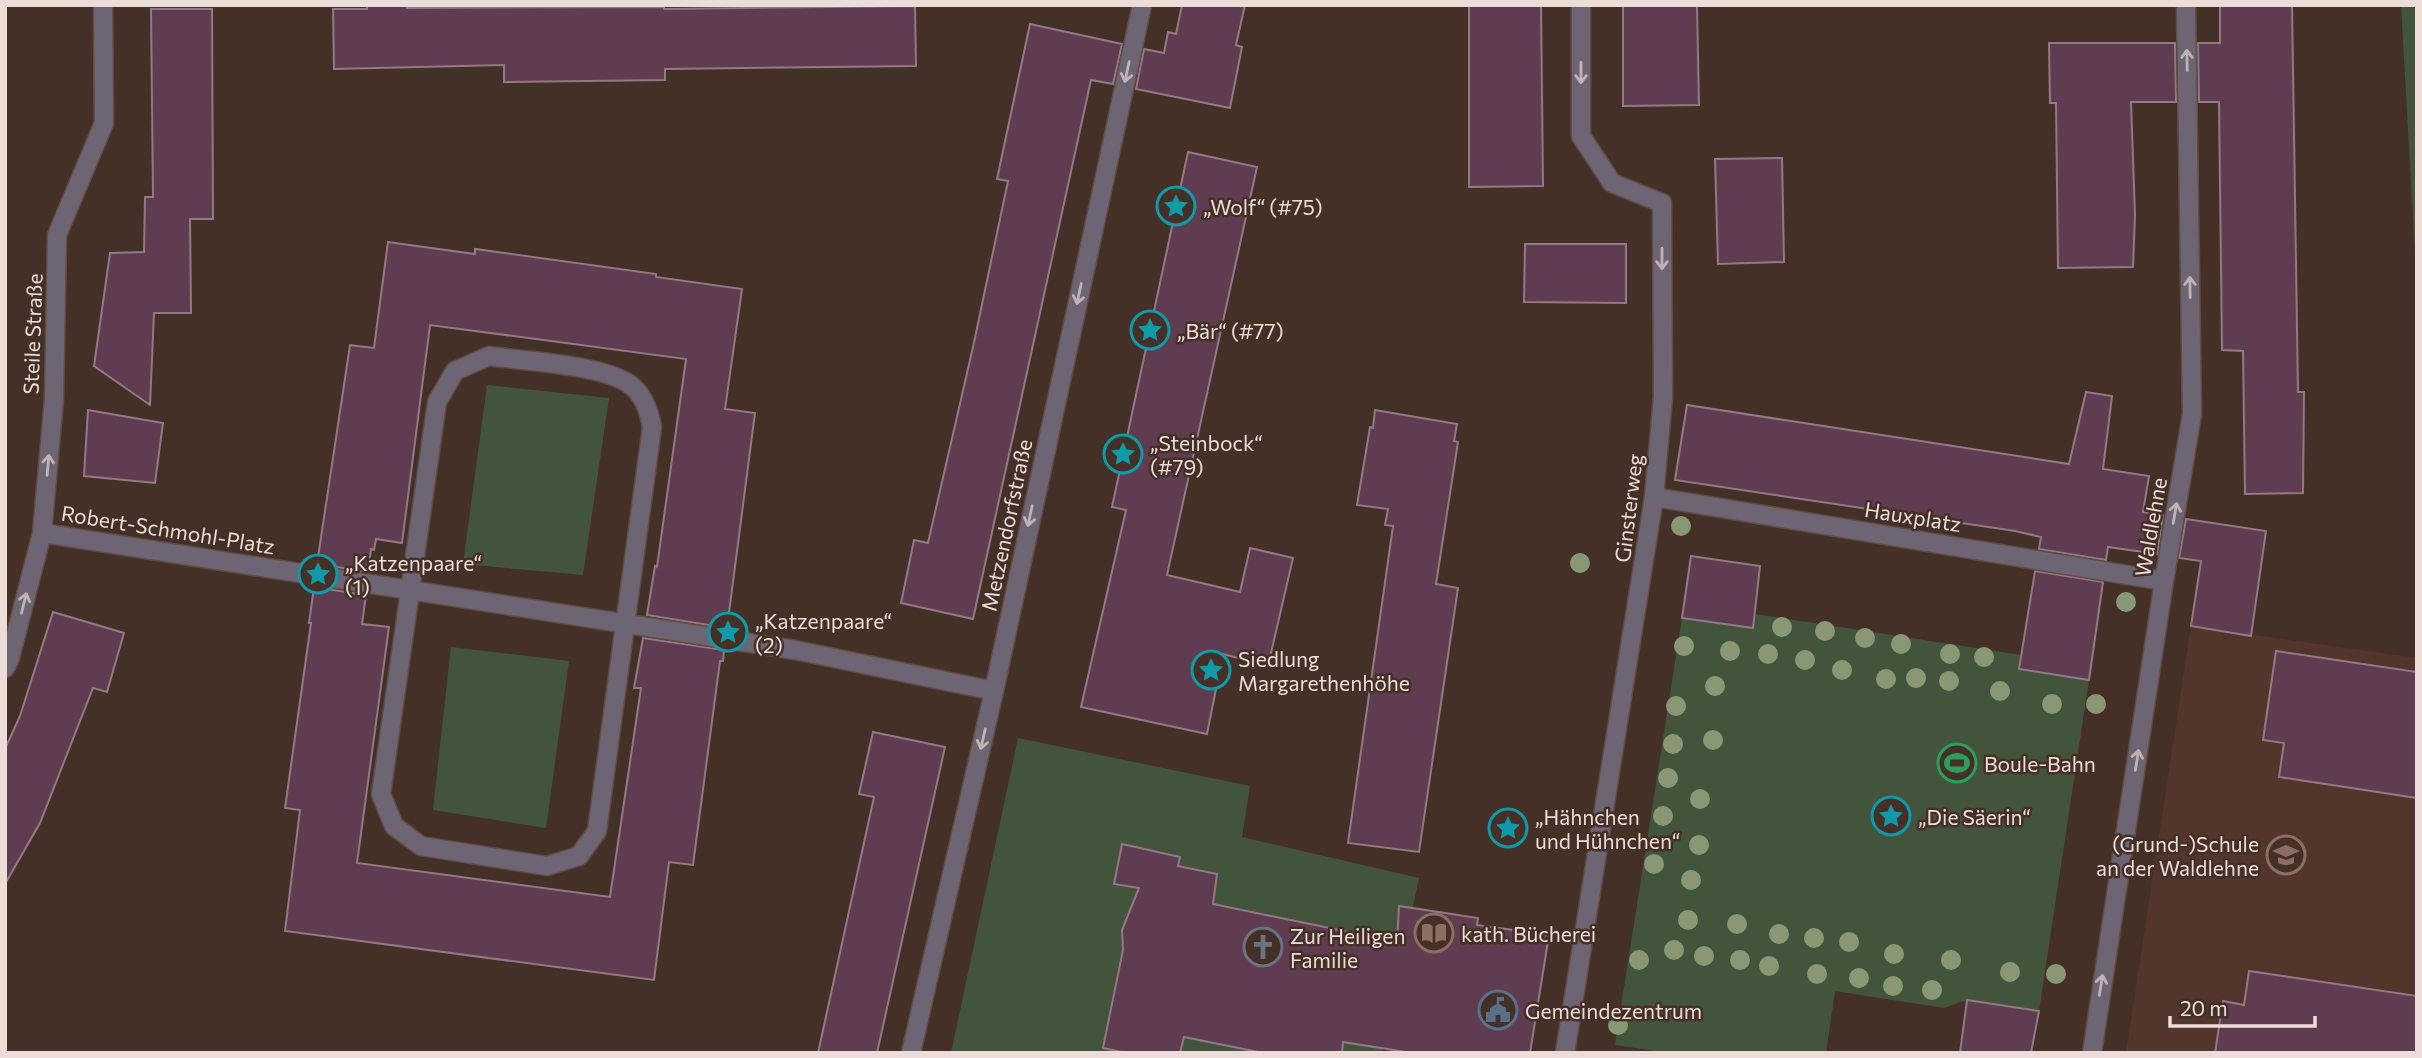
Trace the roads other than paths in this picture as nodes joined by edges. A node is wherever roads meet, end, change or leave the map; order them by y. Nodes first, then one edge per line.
1 (103, 5) edge
2 (1142, 5) edge
3 (1581, 5) edge
4 (2186, 5) edge
5 (1654, 497) junction
6 (42, 533) junction
7 (2164, 580) junction
8 (411, 589) junction
9 (626, 624) junction
10 (5, 668) edge
11 (994, 691) junction
12 (911, 1053) edge
13 (1565, 1053) edge
14 (2092, 1053) edge

6 -> 1 street, Steile Straße
2 -> 11 street, Metzendorfstraße
3 -> 5 street, Ginsterweg
7 -> 4 street, Waldlehne
5 - 7 street, Hauxplatz
5 - 13 street, Ginsterweg
6 - 8 street, Robert-Schmohl-Platz
10 -> 6 street, Steile Straße
14 -> 7 street, Waldlehne
8 - 9 street, Robert-Schmohl-Platz
8 - 9 street
8 - 9 street
9 - 11 street, Robert-Schmohl-Platz
11 -> 12 street, Metzendorfstraße

